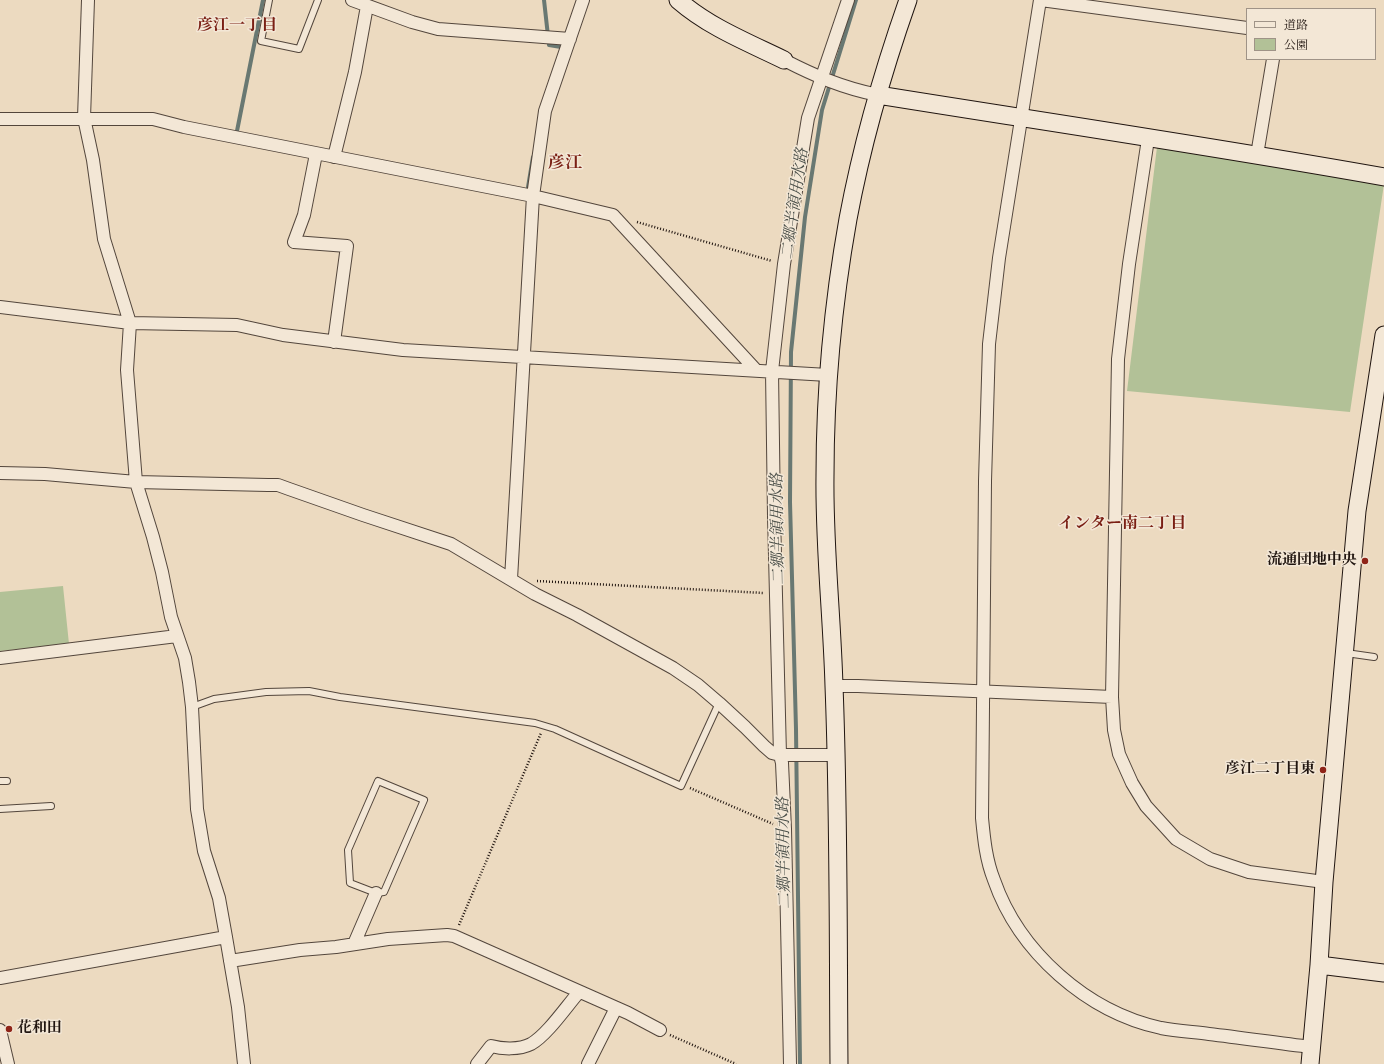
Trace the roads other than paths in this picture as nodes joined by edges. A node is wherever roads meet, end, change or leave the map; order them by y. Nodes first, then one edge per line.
1 (88, 0) edge
2 (269, 0) edge
3 (318, 0) edge
4 (352, 0) edge
5 (583, 0) edge
6 (678, 0) edge
7 (848, 0) edge
8 (908, 0) edge
9 (1040, 0) edge
10 (367, 6) junction
11 (1246, 28) edge
12 (570, 39) junction
13 (784, 60) joint
14 (1273, 60) edge
15 (821, 79) junction
16 (878, 95) junction
17 (84, 118) junction
18 (1021, 118) junction
19 (0, 119) edge
20 (1148, 139) junction
21 (316, 154) junction
22 (1257, 155) junction
23 (334, 157) junction
24 (1384, 177) edge
25 (532, 196) junction
26 (0, 308) edge
27 (130, 323) junction
28 (1384, 336) edge
29 (334, 342) junction
30 (524, 356) junction
31 (755, 369) junction
32 (772, 371) junction
33 (828, 375) junction
34 (0, 473) edge
35 (136, 482) junction
36 (511, 579) junction
37 (177, 636) junction
38 (1345, 653) junction
39 (1374, 657) dead end
40 (0, 658) edge
41 (834, 686) junction
42 (984, 691) junction
43 (1112, 697) junction
44 (719, 703) junction
45 (192, 707) junction
46 (780, 755) junction
47 (836, 755) junction
48 (51, 806) dead end
49 (0, 809) edge
50 (1324, 882) junction
51 (376, 893) junction
52 (226, 937) junction
53 (354, 944) junction
54 (230, 961) junction
55 (1319, 965) junction
56 (1384, 973) edge
57 (0, 978) edge
58 (579, 992) junction
59 (616, 1008) junction
60 (0, 1030) edge
61 (660, 1030) road end
62 (1311, 1047) junction
63 (8, 1064) edge
64 (244, 1064) edge
65 (477, 1064) edge
66 (588, 1064) edge
67 (790, 1064) edge
68 (839, 1064) edge
69 (1310, 1064) edge

1 - 17 street
2 - 3 lane
4 - 10 street
5 - 12 street
6 - 13 street
7 - 15 street
8 - 16 street
9 - 11 street
9 - 18 street
10 - 12 street
10 - 23 street
12 - 25 street
13 - 15 street
14 - 22 street
15 - 16 street
15 - 32 street
16 - 18 street
16 - 33 street
17 - 19 street
17 - 21 street
17 - 27 street
18 - 20 street
18 - 42 street
20 - 22 street
20 - 43 street
21 - 23 street
21 - 29 street
22 - 24 street
23 - 25 street
25 - 30 street
25 - 31 street
26 - 27 street
27 - 29 street
27 - 35 street
28 - 38 street
29 - 30 street
30 - 31 street
30 - 36 street
31 - 32 street
32 - 33 street
32 - 46 street
33 - 41 street
34 - 35 street
35 - 36 street
35 - 37 street
36 - 44 street
37 - 40 street
37 - 45 street
38 - 39 lane
38 - 50 street
41 - 42 street
41 - 47 street
42 - 43 street
42 - 62 street
43 - 50 street
44 - 45 lane
44 - 46 street
45 - 52 street
46 - 47 street
46 - 67 street
47 - 68 street
48 - 49 lane
50 - 55 street
51 - 51 lane
51 - 53 street
52 - 54 street
52 - 57 street
53 - 54 street
53 - 58 street
54 - 64 street
55 - 56 street
55 - 62 street
58 - 59 street
58 - 65 street
59 - 61 street
59 - 66 street
60 - 63 street
62 - 69 street

